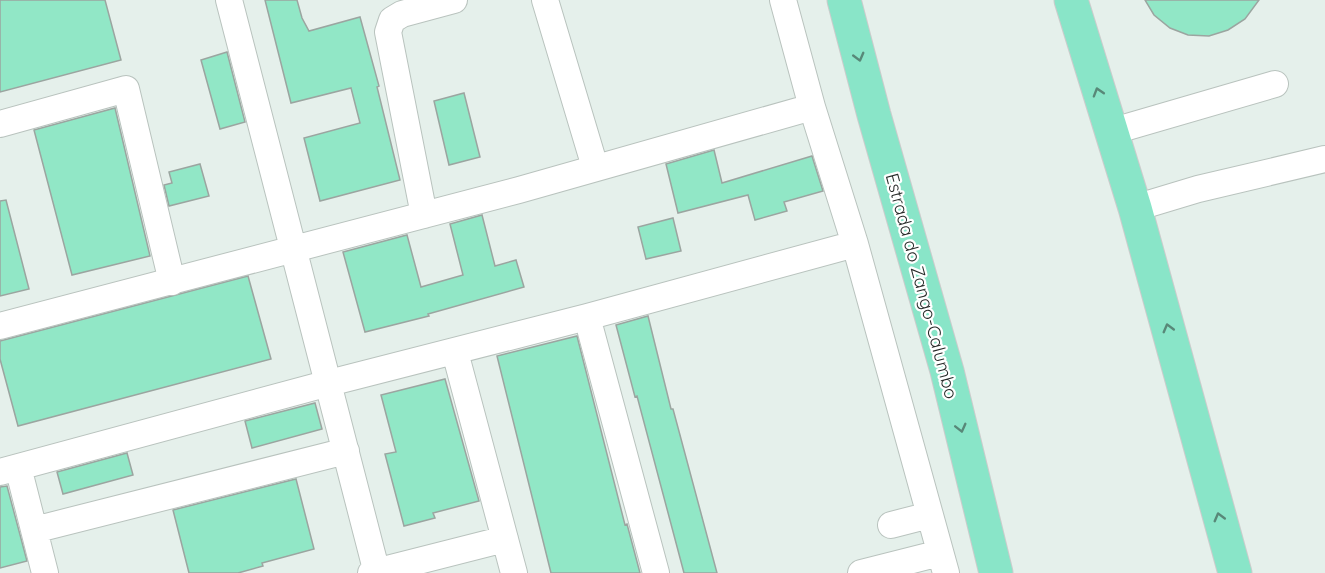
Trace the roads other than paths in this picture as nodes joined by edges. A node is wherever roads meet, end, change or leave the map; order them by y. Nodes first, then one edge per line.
1 (229, 0) edge
2 (454, 0) edge
3 (545, 0) edge
4 (783, 0) edge
5 (844, 0) edge
6 (1071, 0) edge
7 (1275, 84) dead end
8 (812, 106) junction
9 (0, 124) edge
10 (1110, 132) junction
11 (1325, 159) edge
12 (595, 167) junction
13 (1135, 208) junction
14 (424, 215) junction
15 (294, 248) junction
16 (857, 252) junction
17 (823, 270) dead end
18 (172, 282) junction
19 (587, 317) junction
20 (0, 326) edge
21 (454, 352) junction
22 (329, 383) junction
23 (346, 451) junction
24 (9, 469) edge
25 (930, 515) junction
26 (891, 525) dead end
27 (34, 530) junction
28 (505, 539) junction
29 (943, 563) edge
30 (375, 572) edge
31 (45, 573) edge
32 (514, 573) edge
33 (656, 573) edge
34 (861, 573) edge
35 (996, 573) edge
36 (1235, 573) edge

1 - 15 street
2 - 14 street
3 - 12 street
4 - 8 street
5 -> 35 main road, Estrada do Zango-Calumbo
10 -> 6 main road
7 - 10 street
8 - 12 street
8 - 16 street
9 - 18 street
10 - 13 main road
11 - 13 street
12 - 14 street
36 -> 13 main road
14 - 15 street
15 - 18 street
15 - 22 street
16 - 17 street
16 - 19 street
16 - 25 street
18 - 20 street
19 - 21 street
19 - 33 street
21 - 22 street
21 - 28 street
22 - 23 street
22 - 24 street
23 - 27 street
23 - 30 street
24 - 27 street
25 - 26 street
25 - 29 street
27 - 31 street
28 - 30 street
28 - 32 street
29 - 34 street

